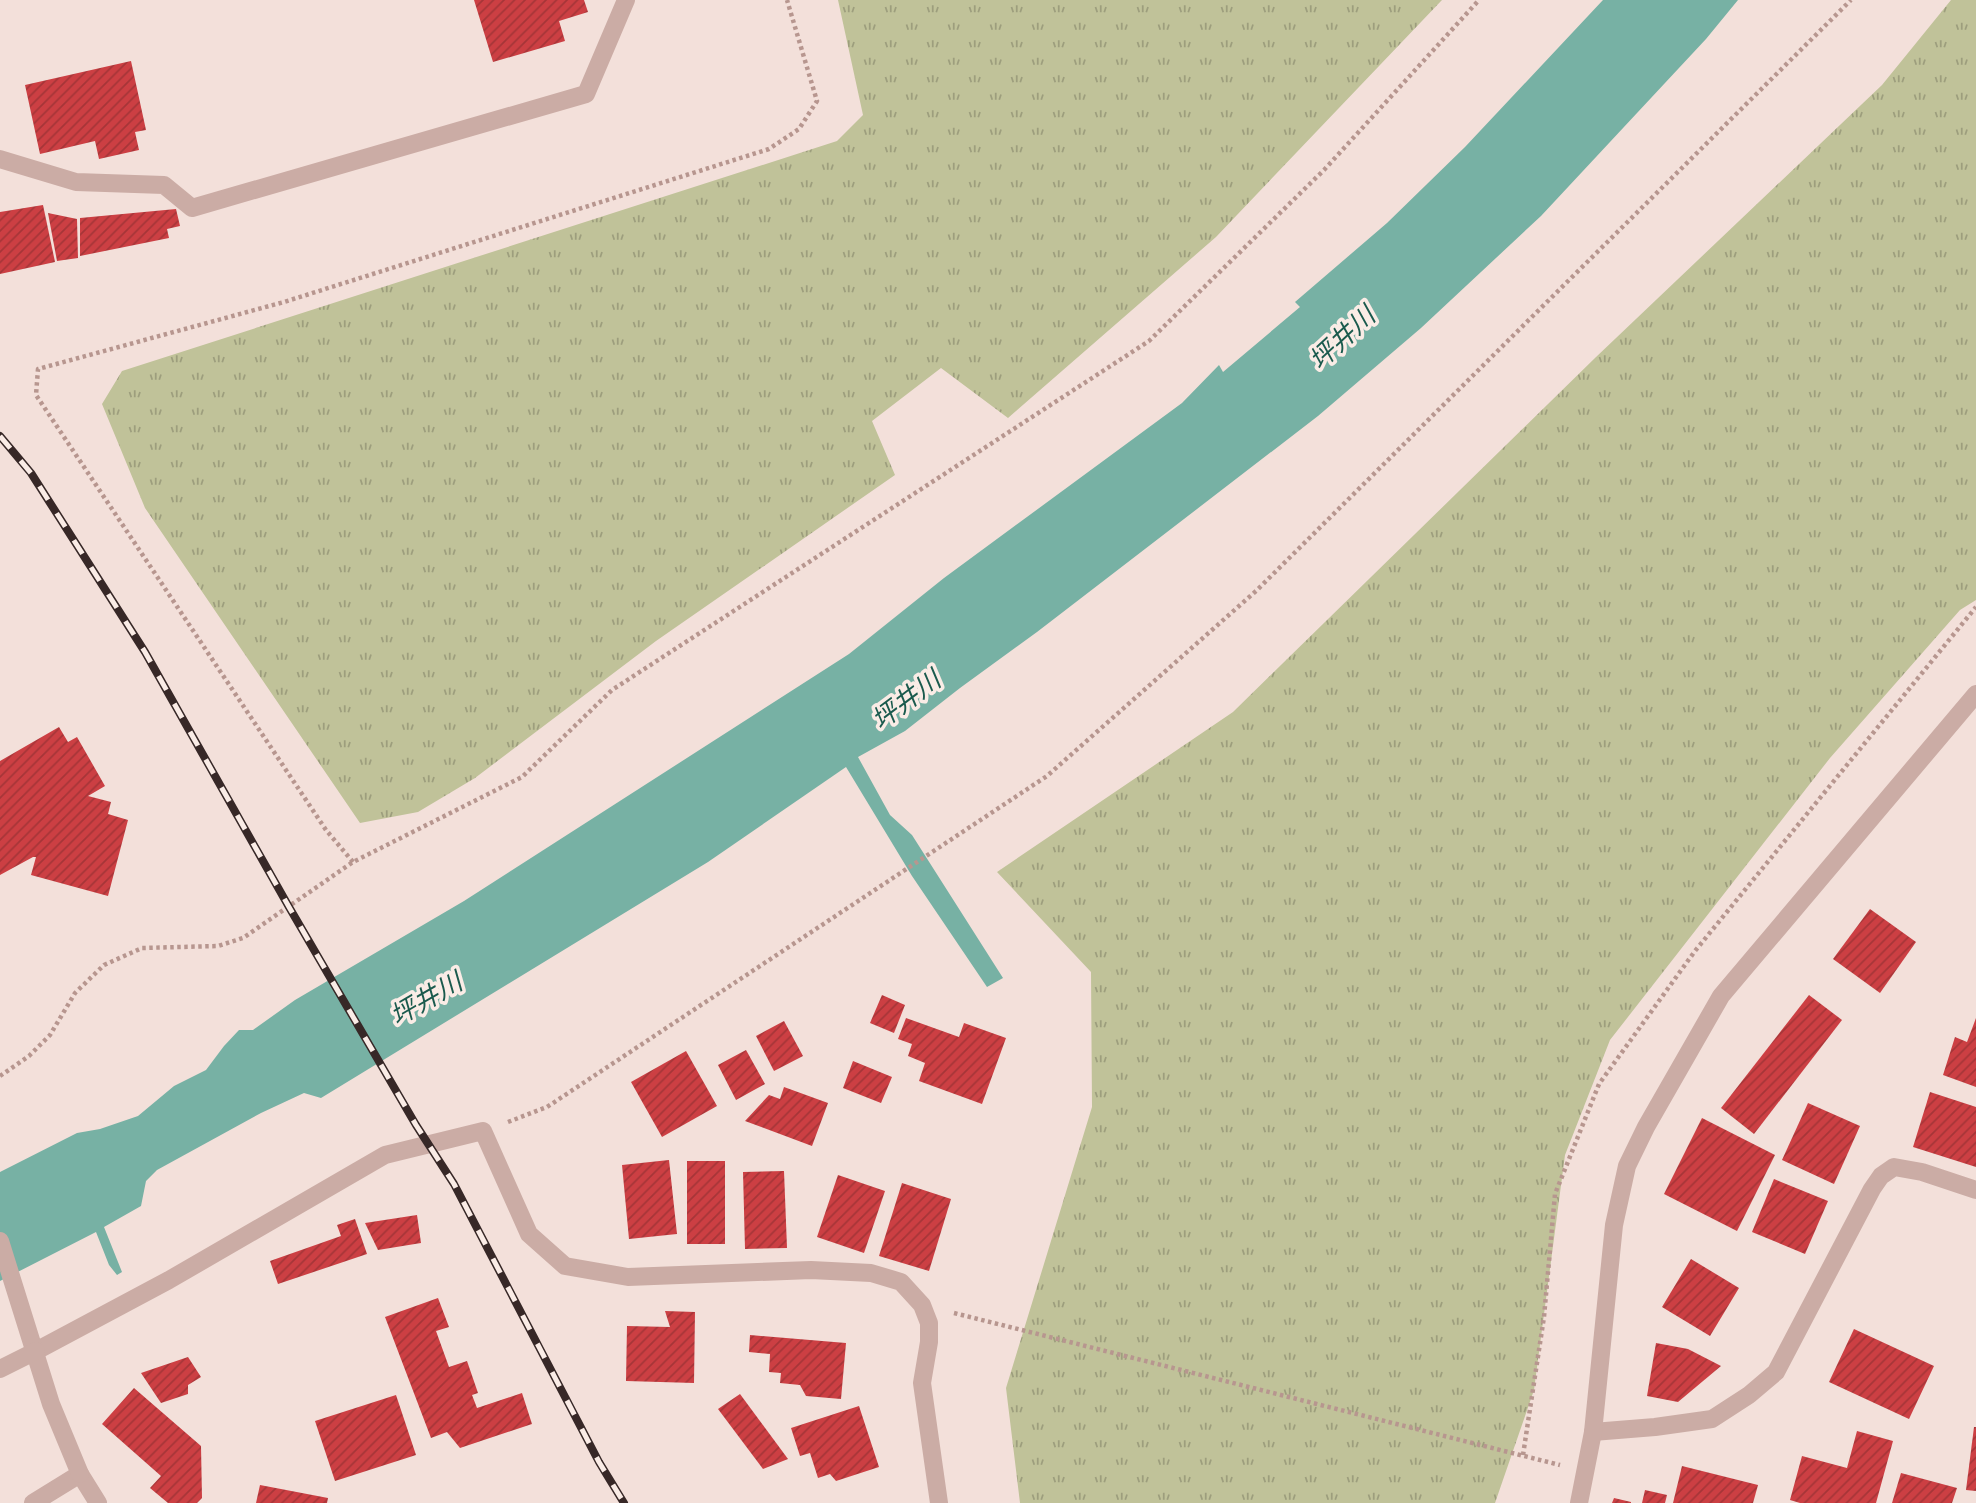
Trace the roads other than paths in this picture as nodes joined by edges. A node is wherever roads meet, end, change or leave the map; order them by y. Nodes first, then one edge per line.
1 (626, 0) edge
2 (0, 159) edge
3 (1976, 694) edge
4 (1976, 1190) edge
5 (0, 1241) edge
6 (36, 1351) junction
7 (0, 1369) edge
8 (1593, 1432) junction
9 (80, 1474) junction
10 (33, 1503) edge
11 (98, 1503) edge
12 (939, 1503) edge
13 (1578, 1503) edge

1 - 2 street
3 - 8 street
4 - 8 street
5 - 6 street
6 - 7 street
6 - 9 street
6 - 12 street
8 - 13 street
9 - 10 street
9 - 11 street

